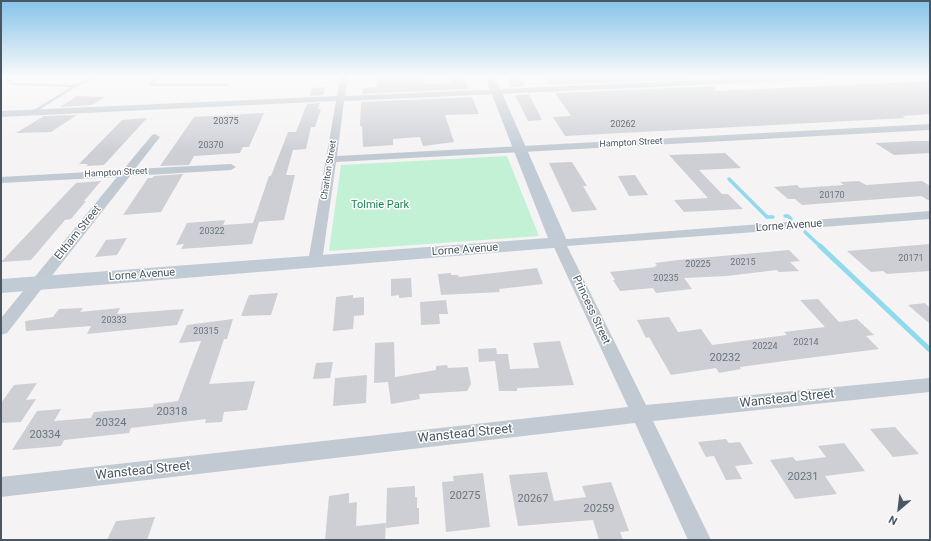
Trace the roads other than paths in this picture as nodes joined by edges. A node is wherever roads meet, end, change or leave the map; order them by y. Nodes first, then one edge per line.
1 (49, 102) edge
2 (248, 102) edge
3 (340, 102) edge
4 (500, 102) edge
5 (34, 112) junction
6 (1, 114) edge
7 (930, 127) edge
8 (155, 137) dead end
9 (520, 149) junction
10 (331, 160) junction
11 (231, 167) dead end
12 (128, 172) junction
13 (1, 180) edge
14 (930, 215) edge
15 (559, 243) junction
16 (315, 262) junction
17 (37, 284) junction
18 (1, 286) edge
19 (1, 329) edge
20 (930, 385) edge
21 (640, 414) junction
22 (1, 487) edge
23 (700, 540) edge

1 - 5 lane
2 - 5 street
3 - 10 street, Charlton Street
4 - 9 street, Princess Street
5 - 6 street
7 - 9 street, Hampton Street
8 - 12 street, Eltham Street
9 - 10 street, Hampton Street
9 - 15 street, Princess Street
10 - 16 street, Charlton Street
11 - 12 street, Hampton Street
12 - 13 street, Hampton Street
12 - 17 street, Eltham Street
14 - 15 street, Lorne Avenue
15 - 16 street, Lorne Avenue
15 - 21 street, Princess Street
16 - 17 street, Lorne Avenue
17 - 18 street, Lorne Avenue
17 - 19 street, Eltham Street
20 - 21 street, Wanstead Street
21 - 22 street, Wanstead Street
21 - 23 street, Princess Street

